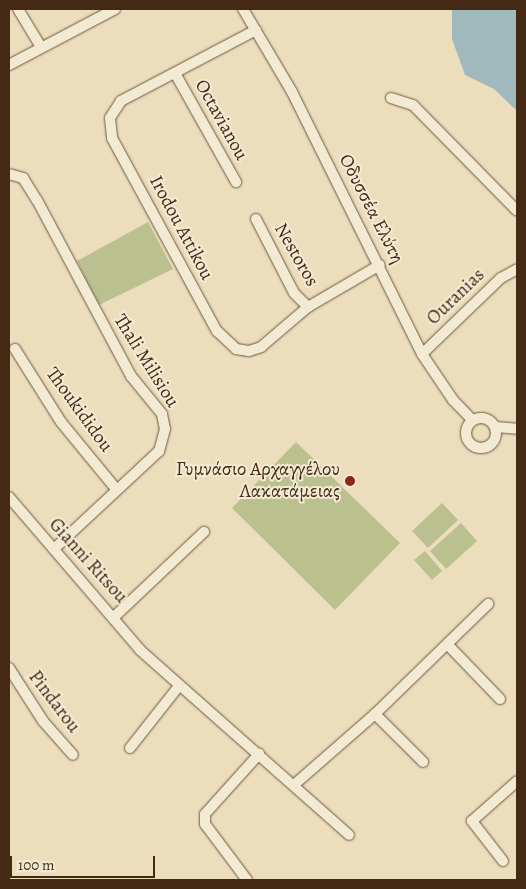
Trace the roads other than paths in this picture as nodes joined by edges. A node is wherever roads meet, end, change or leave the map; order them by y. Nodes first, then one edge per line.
1 (18, 9) edge
2 (115, 9) edge
3 (244, 9) edge
4 (256, 30) junction
5 (41, 47) junction
6 (9, 64) edge
7 (176, 75) junction
8 (391, 98) dead end
9 (9, 174) edge
10 (236, 182) dead end
11 (517, 211) edge
12 (256, 218) dead end
13 (380, 265) junction
14 (517, 269) edge
15 (308, 307) junction
16 (15, 349) dead end
17 (422, 354) junction
18 (472, 420) junction
19 (496, 427) junction
20 (517, 429) edge
21 (116, 489) junction
22 (9, 497) edge
23 (204, 532) dead end
24 (54, 549) junction
25 (488, 604) dead end
26 (114, 617) junction
27 (448, 645) junction
28 (9, 668) edge
29 (179, 686) junction
30 (13, 687) edge
31 (500, 699) dead end
32 (375, 714) junction
33 (130, 748) dead end
34 (259, 754) junction
35 (73, 755) dead end
36 (423, 762) dead end
37 (517, 781) edge
38 (295, 784) junction
39 (349, 834) dead end
40 (503, 861) dead end
41 (247, 880) edge

1 - 5 street
2 - 5 street
3 - 4 street, Οδυσσέα Ελύτη
4 - 7 street, Irodou Attikou
4 - 13 street, Οδυσσέα Ελύτη
5 - 6 street
7 - 10 street, Octavianou
7 - 15 street, Irodou Attikou
8 - 11 street
9 - 21 street, Thali Milisiou
12 - 15 street, Nestoros
13 - 15 street, Irodou Attikou
13 - 17 street, Οδυσσέα Ελύτη
14 - 17 street, Ouranias
16 - 21 street, Thoukididou
17 - 18 street, Οδυσσέα Ελύτη
18 - 19 street
18 - 19 street
19 - 20 street
21 - 24 street, Thali Milisiou
22 - 24 street, Gianni Ritsou
23 - 26 street
24 - 26 street, Gianni Ritsou
25 - 27 street
26 - 29 street, Gianni Ritsou
27 - 31 street
27 - 32 street
28 - 30 street, Pindarou
29 - 33 street
29 - 34 street, Gianni Ritsou
30 - 35 street, Pindarou
32 - 36 street
32 - 38 street
34 - 38 street, Gianni Ritsou
34 - 41 street
37 - 40 street
38 - 39 street, Gianni Ritsou

